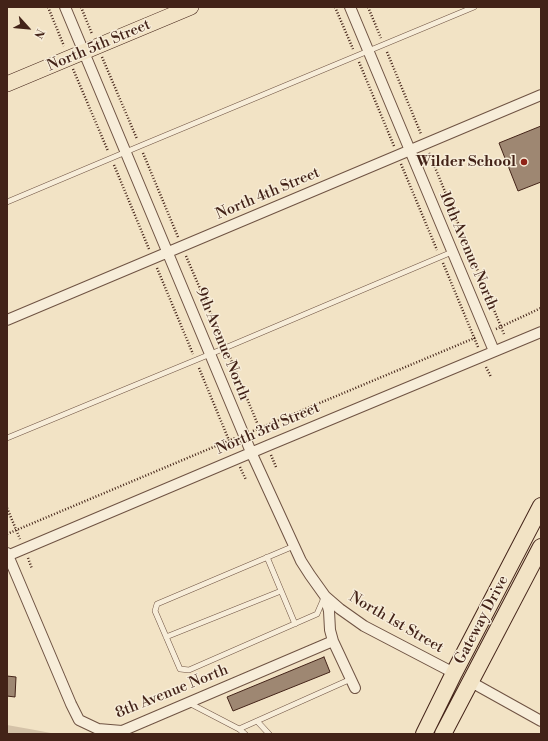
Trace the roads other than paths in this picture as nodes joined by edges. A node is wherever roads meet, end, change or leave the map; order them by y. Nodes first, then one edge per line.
1 (66, 7) edge
2 (191, 7) edge
3 (350, 7) edge
4 (474, 7) edge
5 (368, 51) junction
6 (84, 52) junction
7 (7, 84) edge
8 (541, 95) edge
9 (410, 150) junction
10 (126, 152) junction
11 (7, 202) edge
12 (168, 252) junction
13 (452, 252) junction
14 (7, 320) edge
15 (541, 332) edge
16 (494, 351) junction
17 (210, 354) junction
18 (7, 438) edge
19 (251, 452) junction
20 (541, 506) edge
21 (294, 546) junction
22 (541, 547) edge
23 (7, 554) edge
24 (267, 557) junction
25 (281, 591) junction
26 (325, 596) junction
27 (295, 624) junction
28 (166, 637) junction
29 (333, 642) junction
30 (454, 673) junction
31 (471, 682) junction
32 (353, 684) joint
33 (189, 703) junction
34 (257, 721) junction
35 (541, 721) edge
36 (239, 729) junction
37 (245, 734) edge
38 (269, 734) edge
39 (424, 734) edge
40 (443, 734) edge

1 - 6 street, 9th Avenue North
2 - 6 main road, North 5th Street
3 - 5 street, 10th Avenue North
4 - 5 lane
5 - 9 street, 10th Avenue North
5 - 10 lane
6 - 7 main road, North 5th Street
6 - 10 street, 9th Avenue North
8 - 9 street, North 4th Street
9 - 12 street, North 4th Street
9 - 13 street, 10th Avenue North
10 - 11 lane
10 - 12 street, 9th Avenue North
12 - 14 street, North 4th Street
12 - 17 street, 9th Avenue North
13 - 16 street, 10th Avenue North
13 - 17 lane
15 - 16 street, North 3rd Street
16 - 19 street, North 3rd Street
17 - 18 lane
17 - 19 street, 9th Avenue North
19 - 21 street, 9th Avenue North
19 - 23 street, North 3rd Street
20 - 30 highway, Gateway Drive
21 - 24 lane
21 - 26 street, 9th Avenue North
22 - 31 highway, Gateway Drive
23 - 33 street, 8th Avenue North
24 - 25 lane
24 - 28 lane
25 - 27 lane
25 - 28 lane
26 - 27 lane
26 - 29 street, 9th Avenue North
26 - 30 street, North 1st Street
27 - 28 lane
29 - 32 street, 9th Avenue North
29 - 33 street, 8th Avenue North
30 - 31 highway
30 - 39 highway, Gateway Drive
31 - 35 street
31 - 40 highway, Gateway Drive
32 - 34 lane
33 - 36 lane
34 - 36 lane
34 - 38 lane
36 - 37 lane

